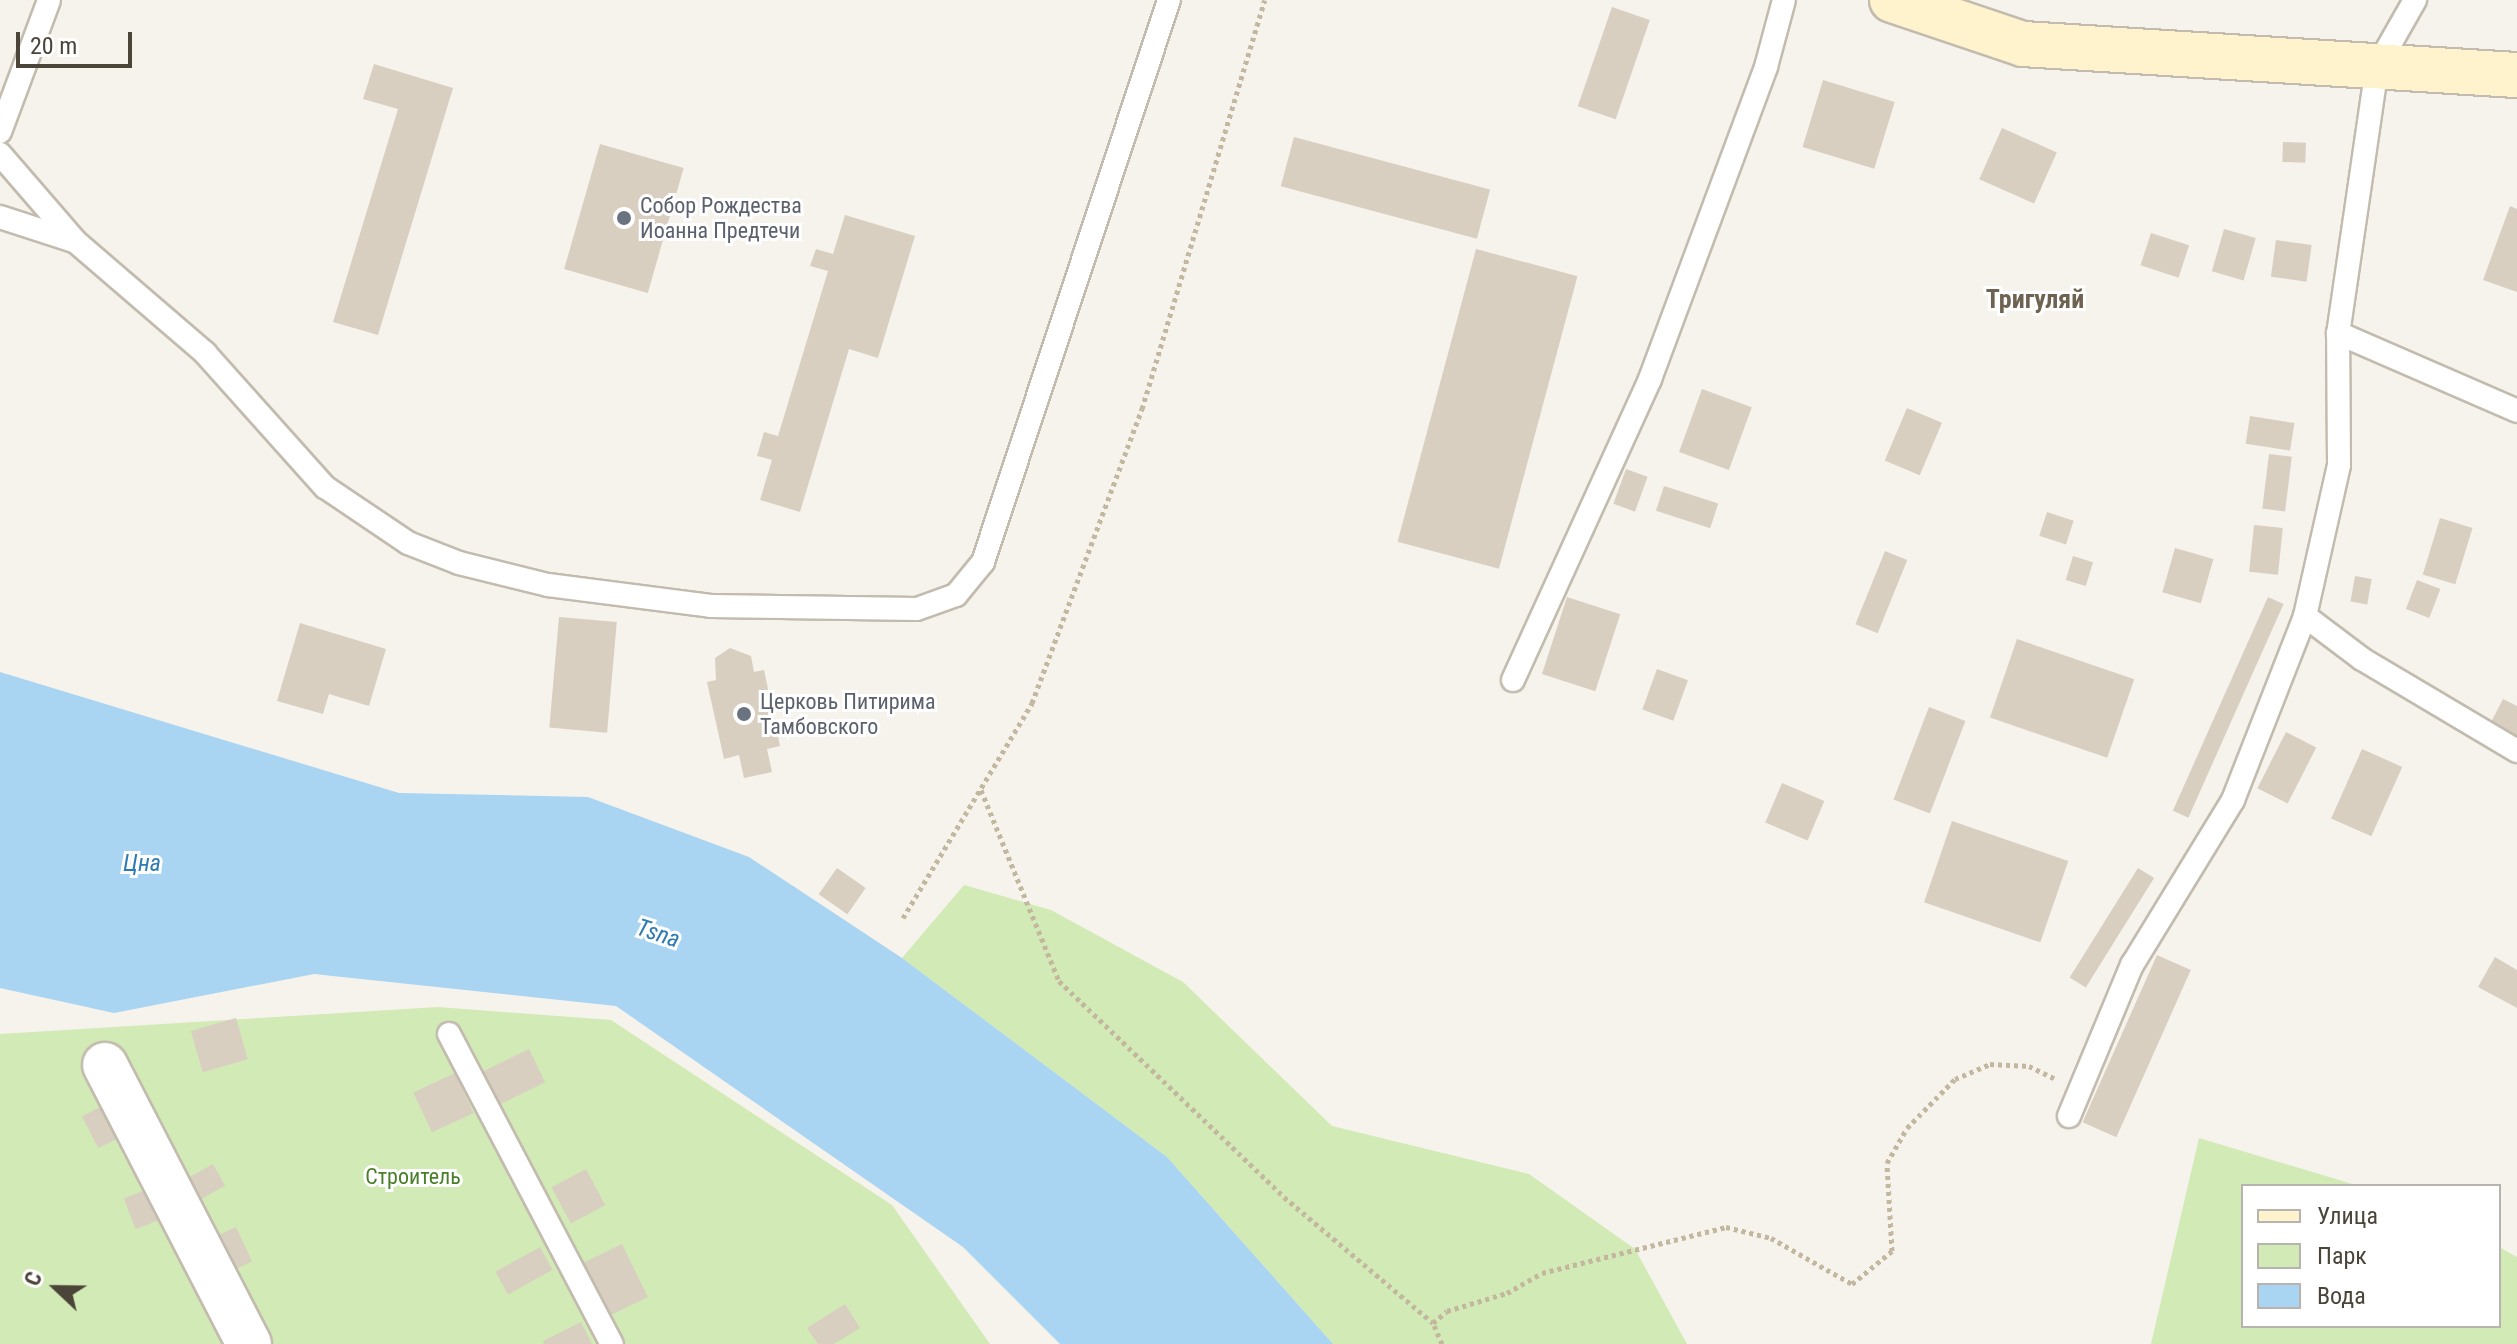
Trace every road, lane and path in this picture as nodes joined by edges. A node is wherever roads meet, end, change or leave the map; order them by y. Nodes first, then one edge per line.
1 (49, 0) edge
2 (1169, 0) edge
3 (1265, 0) edge
4 (1784, 0) edge
5 (1892, 0) edge
6 (2415, 0) edge
7 (2377, 67) junction
8 (2517, 75) edge
9 (0, 132) edge
10 (0, 154) edge
11 (0, 217) edge
12 (75, 241) junction
13 (2338, 333) junction
14 (2517, 411) edge
15 (2305, 616) junction
16 (1513, 680) dead end
17 (2517, 751) edge
18 (980, 789) junction
19 (903, 918) dead end
20 (449, 1034) dead end
21 (105, 1065) dead end
22 (2080, 1090) junction
23 (2069, 1116) dead end
24 (1433, 1323) junction
25 (249, 1344) edge
26 (612, 1344) edge
27 (1442, 1344) edge

1 - 9 lane
2 - 12 lane
3 - 18 path
4 - 16 lane
5 - 7 street
6 - 7 lane
7 - 8 street
7 - 13 lane
10 - 12 lane
11 - 12 lane
13 - 14 lane
13 - 15 lane
15 - 17 lane
15 - 22 lane
18 - 19 path
18 - 24 path
20 - 26 lane
21 - 25 street
22 - 23 lane
22 - 24 path
24 - 27 path

